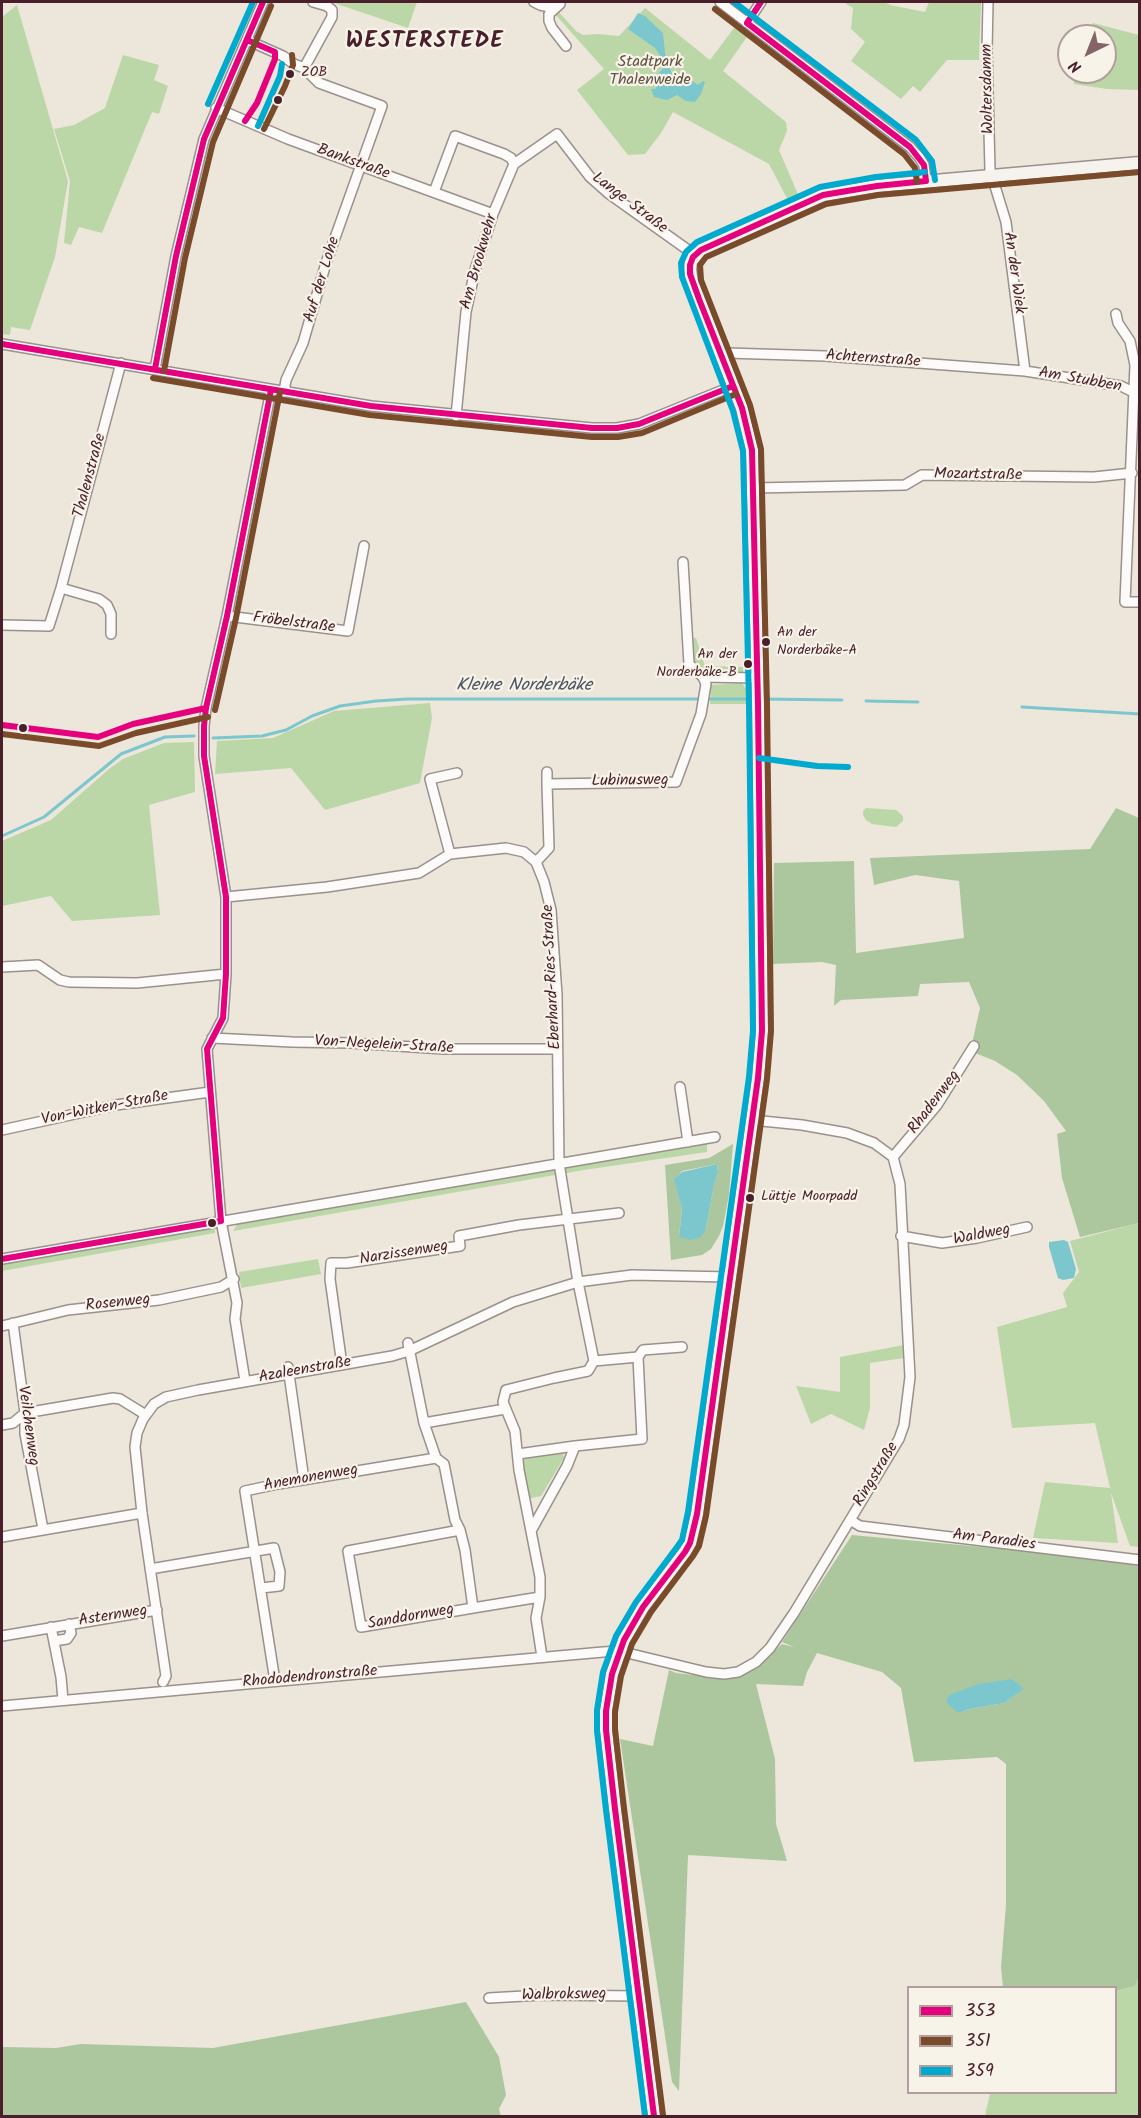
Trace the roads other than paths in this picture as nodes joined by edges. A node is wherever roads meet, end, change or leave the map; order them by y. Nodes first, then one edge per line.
1 (263, 2) edge
2 (313, 2) edge
3 (534, 2) edge
4 (720, 2) edge
5 (761, 2) edge
6 (988, 2) edge
7 (561, 3) edge
8 (747, 22) junction
9 (247, 40) junction
10 (566, 46) dead end
11 (304, 68) junction
12 (216, 108) junction
13 (1140, 163) edge
14 (514, 164) junction
15 (360, 166) junction
16 (992, 177) junction
17 (926, 181) junction
18 (434, 192) junction
19 (493, 214) junction
20 (695, 255) junction
21 (1116, 314) dead end
22 (2, 344) edge
23 (720, 355) junction
24 (121, 363) junction
25 (154, 369) junction
26 (1025, 371) junction
27 (733, 386) junction
28 (271, 390) junction
29 (284, 392) junction
30 (1137, 393) edge
31 (456, 416) junction
32 (1132, 473) junction
33 (754, 489) junction
34 (364, 546) dead end
35 (683, 562) dead end
36 (61, 588) junction
37 (1140, 602) edge
38 (227, 616) junction
39 (2, 626) edge
40 (111, 634) dead end
41 (703, 677) junction
42 (758, 681) junction
43 (547, 772) dead end
44 (457, 773) dead end
45 (546, 784) junction
46 (450, 854) junction
47 (536, 862) junction
48 (226, 897) junction
49 (2, 967) edge
50 (226, 974) junction
51 (212, 1038) junction
52 (974, 1046) dead end
53 (557, 1049) junction
54 (680, 1087) dead end
55 (210, 1092) junction
56 (752, 1122) junction
57 (2, 1130) edge
58 (715, 1137) dead end
59 (688, 1142) junction
60 (893, 1157) junction
61 (559, 1164) junction
62 (619, 1213) dead end
63 (568, 1219) junction
64 (221, 1221) junction
65 (1027, 1227) dead end
66 (901, 1236) junction
67 (2, 1259) edge
68 (730, 1277) junction
69 (234, 1279) junction
70 (578, 1282) junction
71 (13, 1323) junction
72 (2, 1326) edge
73 (409, 1347) junction
74 (682, 1347) dead end
75 (638, 1356) junction
76 (594, 1361) junction
77 (342, 1365) junction
78 (289, 1370) junction
79 (245, 1381) junction
80 (505, 1408) junction
81 (25, 1413) junction
82 (146, 1415) junction
83 (424, 1423) junction
84 (2, 1425) edge
85 (574, 1446) junction
86 (518, 1454) junction
87 (436, 1458) junction
88 (304, 1480) junction
89 (142, 1513) junction
90 (850, 1520) junction
91 (43, 1529) junction
92 (460, 1530) junction
93 (531, 1531) junction
94 (2, 1537) edge
95 (255, 1552) junction
96 (1140, 1560) edge
97 (150, 1569) junction
98 (261, 1588) junction
99 (540, 1597) junction
100 (473, 1608) junction
101 (156, 1610) junction
102 (69, 1624) junction
103 (51, 1627) junction
104 (2, 1636) edge
105 (54, 1641) junction
106 (619, 1651) junction
107 (542, 1657) junction
108 (275, 1681) junction
109 (163, 1682) dead end
110 (63, 1700) junction
111 (2, 1706) edge
112 (639, 1996) junction
113 (489, 1998) dead end
114 (654, 2116) edge

1 - 9 street
2 - 11 street
3 - 7 street
4 - 8 street
5 - 8 street
6 - 16 street, Woltersdamm
7 - 10 street
8 - 17 street
9 - 11 street
9 - 12 street
11 - 15 street, Auf der Lohe
12 - 15 street, Bankstraße
12 - 25 street
13 - 16 street
14 - 18 street
14 - 19 street, Am Brookwehr
14 - 20 street, Lange Straße
15 - 18 street, Bankstraße
15 - 29 street, Auf der Lohe
16 - 17 street
16 - 26 street, An der Wiek
17 - 20 street
18 - 19 street, Bankstraße
19 - 31 street, Am Brookwehr
20 - 23 street
21 - 30 street, Am Stubben
22 - 24 street
23 - 26 street, Achternstraße
23 - 27 street
24 - 25 street
24 - 36 street, Thalenstraße
25 - 28 street
26 - 30 street, Am Stubben
27 - 31 street
27 - 33 street
28 - 29 street
28 - 38 street
29 - 31 street
30 - 32 street
32 - 33 street, Mozartstraße
32 - 37 street
33 - 42 street
34 - 38 street, Fröbelstraße
35 - 41 street
36 - 39 street, Thalenstraße
36 - 40 street
38 - 48 street
41 - 42 street
41 - 45 street, Lubinusweg
42 - 56 street
43 - 45 street
44 - 46 street
45 - 47 street
46 - 47 street
46 - 48 street
47 - 53 street, Eberhard-Ries-Straße
48 - 50 street
49 - 50 street
50 - 51 street
51 - 53 street, Von-Negelein-Straße
51 - 55 street
52 - 60 street, Rhadenweg
53 - 61 street, Eberhard-Ries-Straße
54 - 59 street
55 - 57 street, Von-Witken-Straße
55 - 64 street
56 - 60 street
56 - 68 street
58 - 59 street
59 - 61 street
60 - 66 street, Ringstraße
61 - 63 street, Eberhard-Ries-Straße
61 - 64 street
62 - 63 street
63 - 70 street, Eberhard-Ries-Straße
63 - 77 street, Narzissenweg
64 - 67 street
64 - 69 street
65 - 66 street, Waldweg
66 - 90 street, Ringstraße
68 - 70 street, Azaleenstraße
68 - 106 street
69 - 71 street, Rosenweg
69 - 79 street
70 - 73 street, Azaleenstraße
70 - 76 street, Eberhard-Ries-Straße
71 - 72 street, Rosenweg
71 - 81 street, Veilchenweg
73 - 77 street, Azaleenstraße
73 - 83 street, Sanddornweg
74 - 75 street
75 - 76 street
75 - 85 street
76 - 80 street
77 - 78 street, Azaleenstraße
78 - 79 street, Azaleenstraße
78 - 88 street
79 - 82 street, Azaleenstraße
80 - 83 street
80 - 86 street
81 - 82 street
81 - 84 street
81 - 91 street, Veilchenweg
82 - 89 street, Azaleenstraße
83 - 87 street, Sanddornweg
85 - 86 street
85 - 93 street
86 - 93 street
87 - 88 street, Anemonenweg
87 - 92 street, Sanddornweg
88 - 95 street, Anemonenweg
89 - 91 street
89 - 97 street, Azaleenstraße
90 - 96 street, Am Paradies
90 - 106 street, Ringstraße
91 - 94 street
92 - 100 street, Sanddornweg
92 - 100 street, Sanddornweg
93 - 99 street
95 - 97 street
95 - 98 street
95 - 98 street
97 - 101 street, Azaleenstraße
98 - 108 street
99 - 100 street, Sanddornweg
99 - 107 street
101 - 102 street, Asternweg
101 - 109 street, Azaleenstraße
102 - 103 street, Asternweg
102 - 105 street, Asternweg
103 - 104 street, Asternweg
103 - 105 street
105 - 110 street
106 - 107 street, Rhododendronstraße
106 - 112 street
107 - 108 street, Rhododendronstraße
108 - 110 street, Rhododendronstraße
110 - 111 street, Rhododendronstraße
112 - 113 street, Walbroksweg
112 - 114 street

